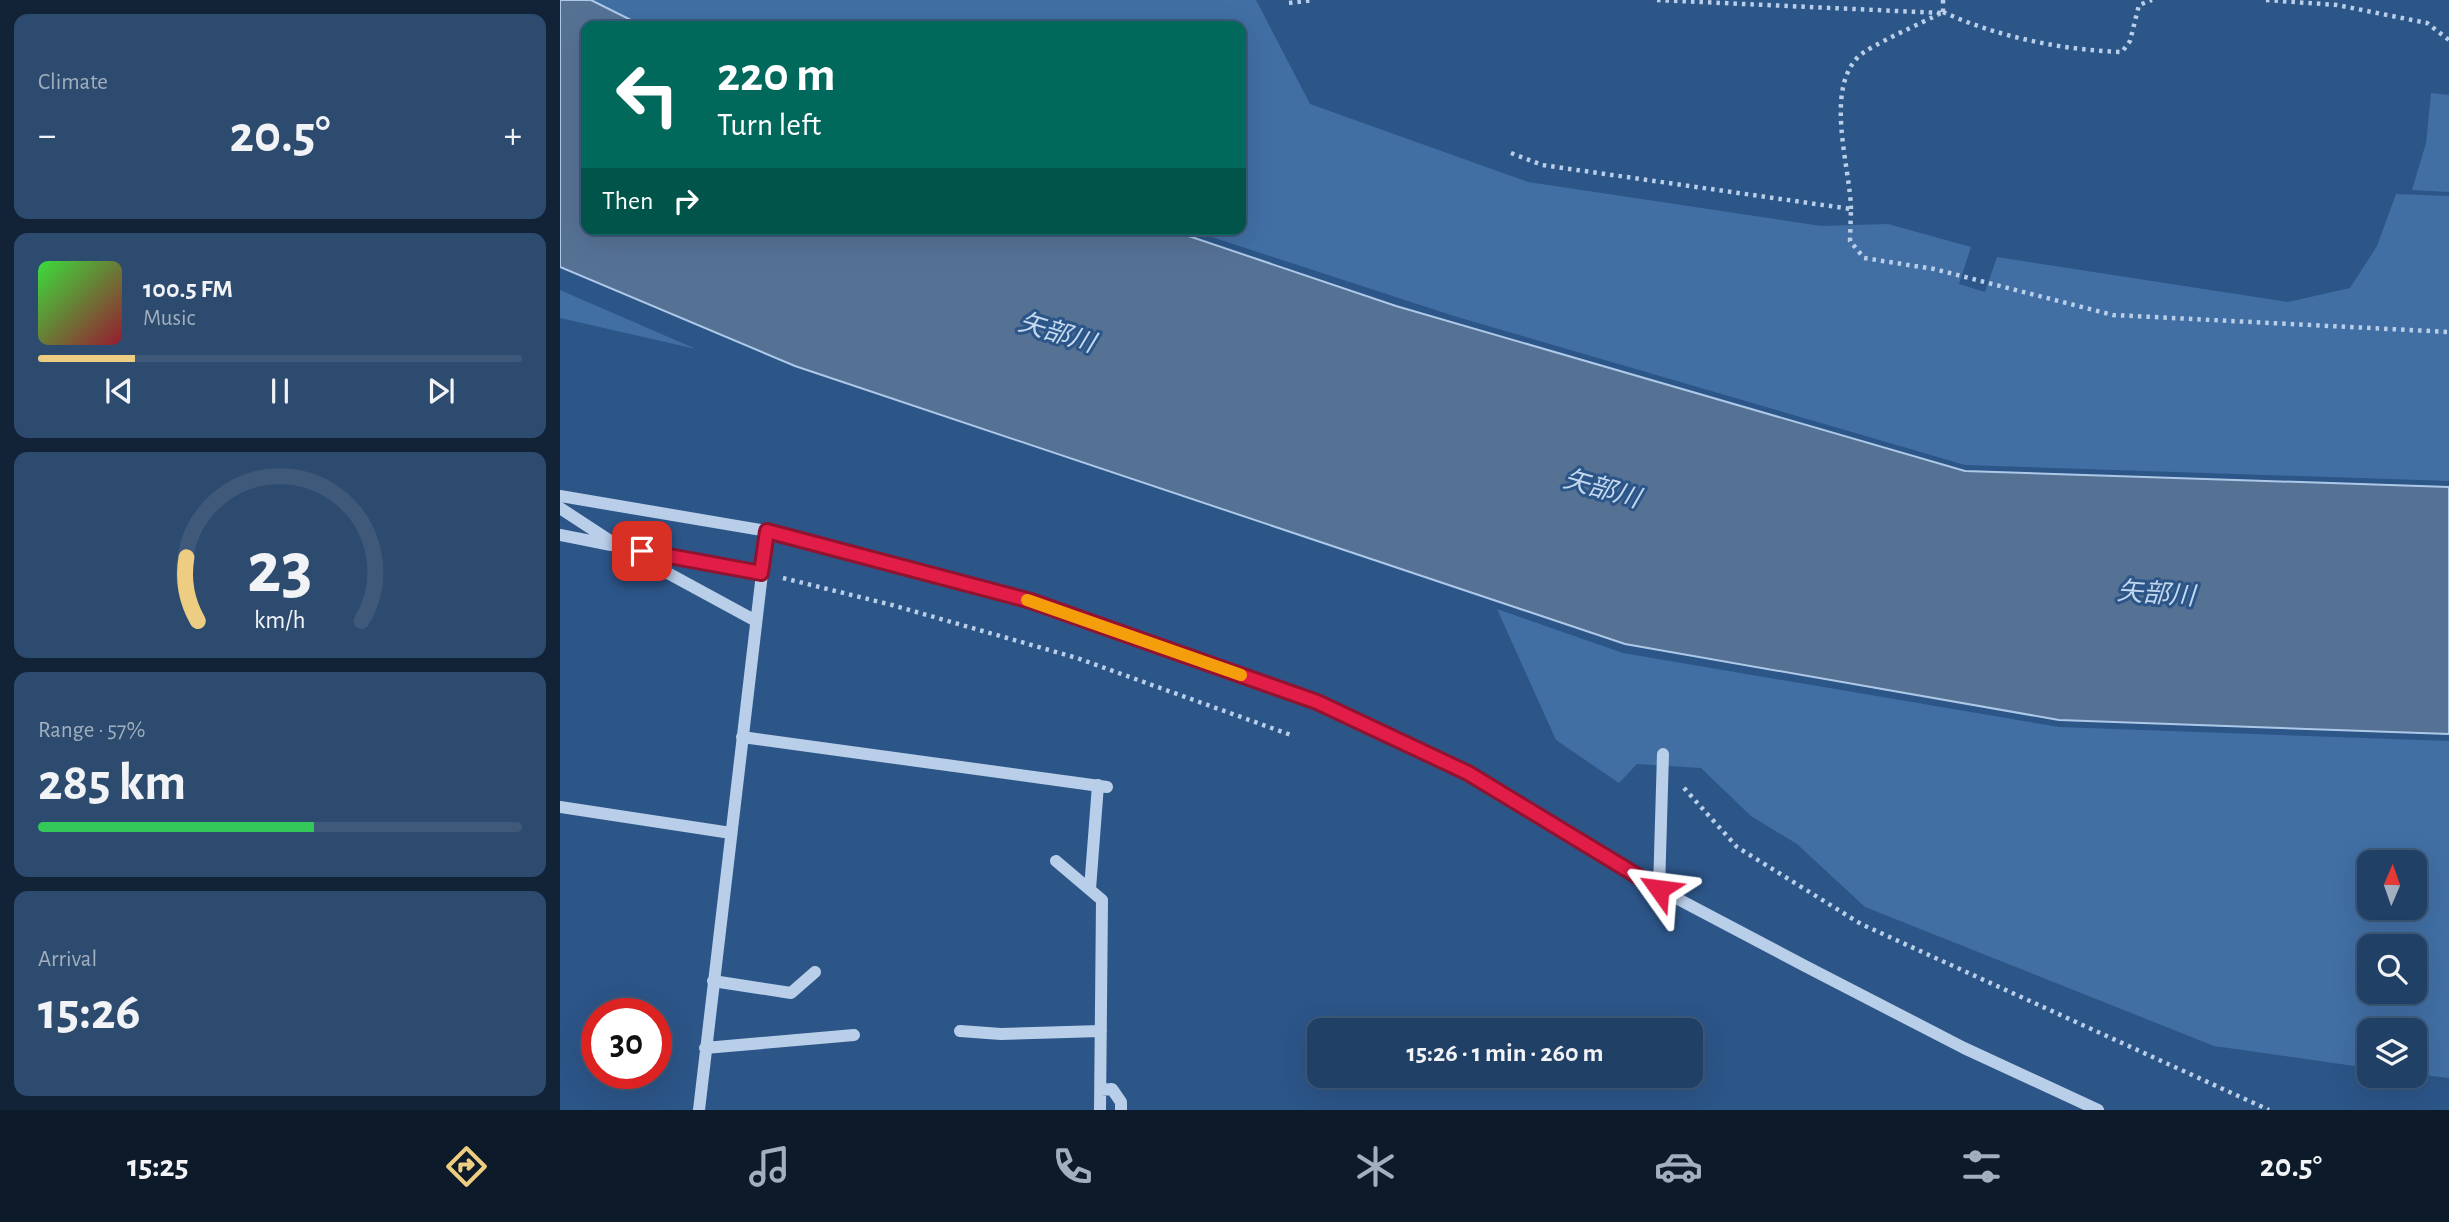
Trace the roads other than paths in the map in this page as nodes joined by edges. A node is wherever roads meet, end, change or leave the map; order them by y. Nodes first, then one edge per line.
1 (560, 496) edge
2 (560, 508) edge
3 (767, 531) junction
4 (560, 536) edge
5 (618, 546) junction
6 (761, 573) junction
7 (756, 621) junction
8 (742, 737) junction
9 (1662, 759) road end
10 (560, 807) edge
11 (731, 833) junction
12 (1056, 861) dead end
13 (1090, 889) junction
14 (1659, 889) junction
15 (815, 972) dead end
16 (713, 981) junction
17 (960, 1031) dead end
18 (1101, 1031) junction
19 (854, 1035) dead end
20 (705, 1048) junction
21 (1101, 1090) junction
22 (699, 1110) edge
23 (1100, 1110) edge
24 (1121, 1110) edge
25 (2098, 1110) edge

1 - 3 street
2 - 5 street
3 - 6 street
3 - 14 street
4 - 5 street
5 - 6 street
5 - 7 street
6 - 7 street
7 - 8 street
8 - 11 street
8 - 13 street
9 - 14 street
10 - 11 street
11 - 16 street
12 - 13 street
13 - 18 street
14 - 25 street
15 - 16 street
16 - 20 street
17 - 18 street
18 - 21 street
19 - 20 street
20 - 22 street
21 - 23 street
21 - 24 street

